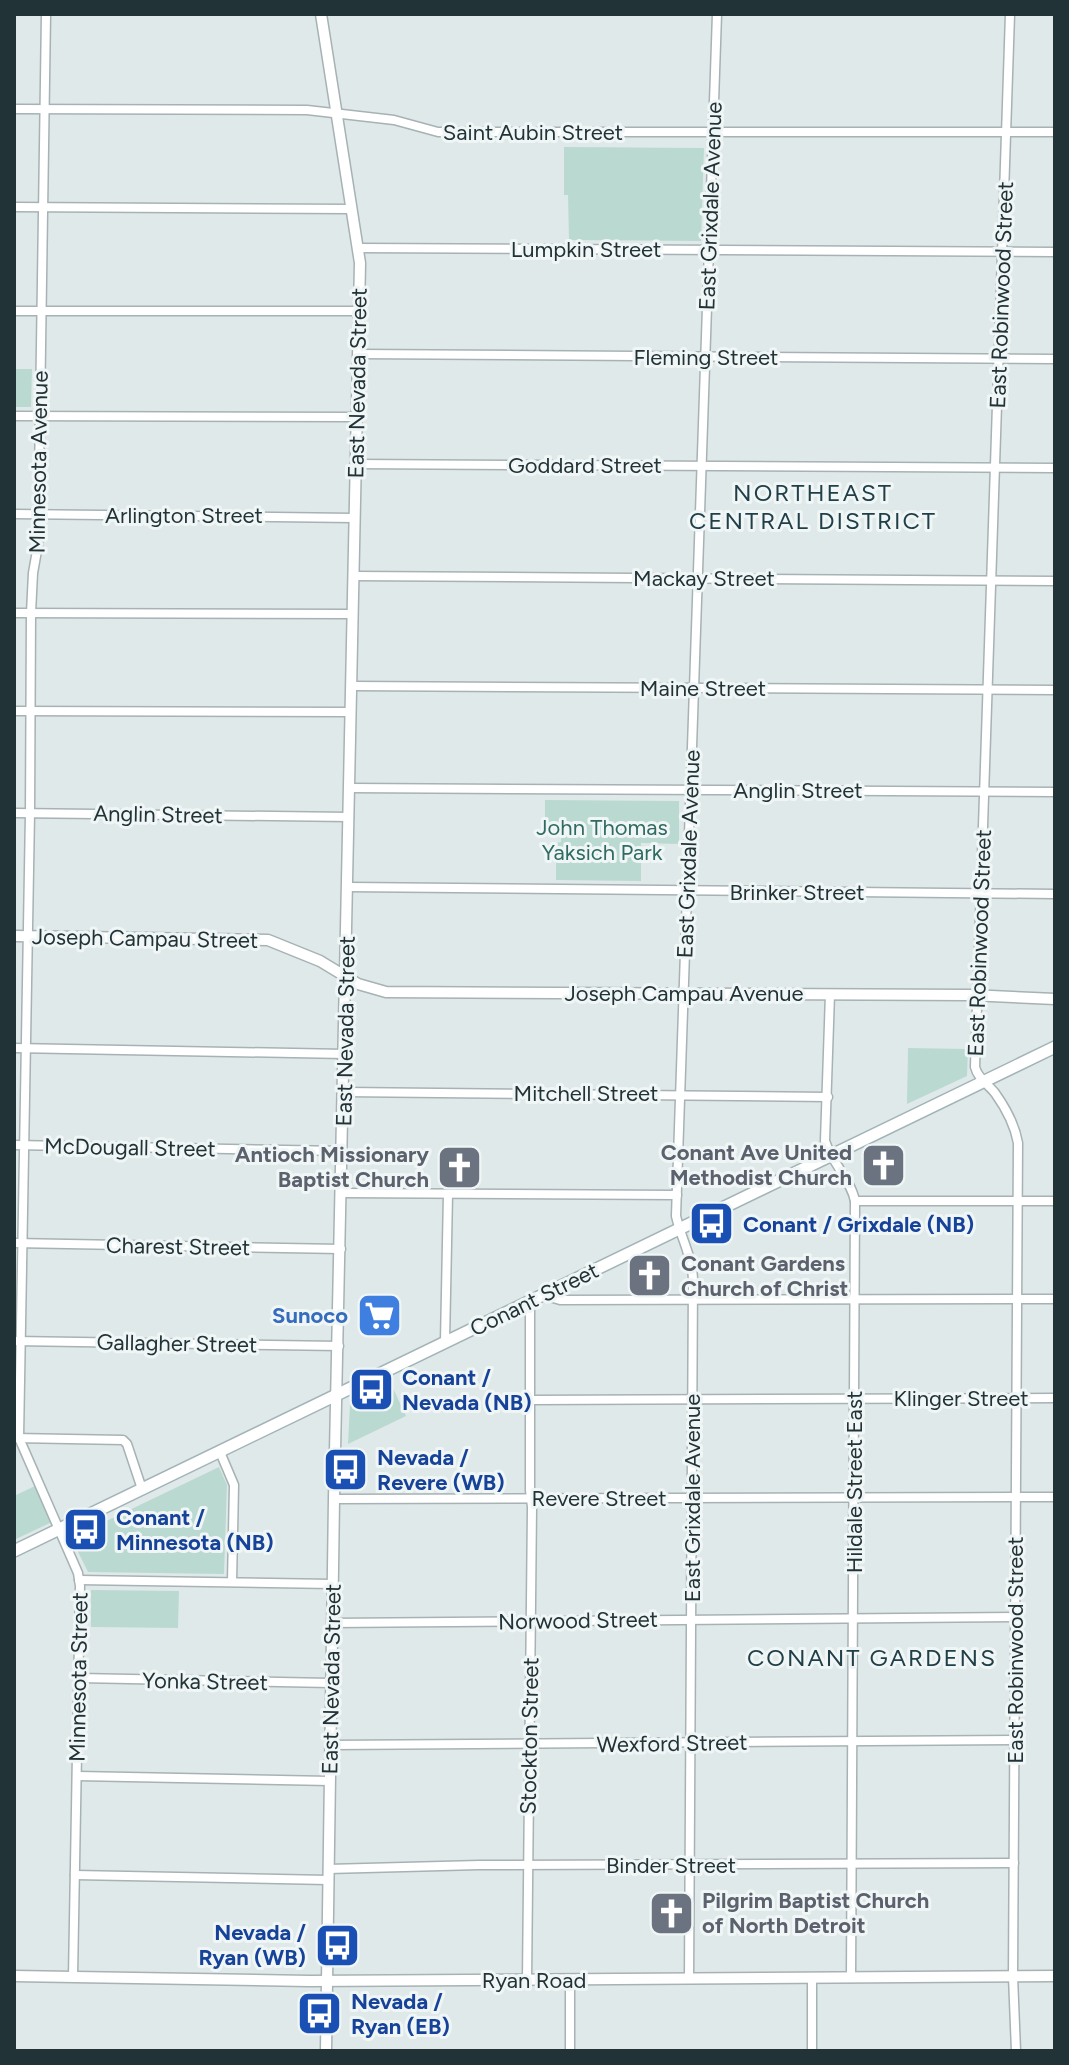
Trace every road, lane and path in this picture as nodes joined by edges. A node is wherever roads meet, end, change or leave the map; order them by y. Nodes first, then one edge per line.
1 (46, 14) edge
2 (321, 14) edge
3 (717, 14) edge
4 (1010, 14) edge
5 (14, 109) edge
6 (45, 109) junction
7 (336, 112) junction
8 (1055, 132) edge
9 (712, 133) junction
10 (1006, 133) junction
11 (14, 207) edge
12 (43, 208) junction
13 (351, 209) junction
14 (358, 248) junction
15 (708, 250) junction
16 (1002, 252) junction
17 (1055, 252) edge
18 (14, 311) edge
19 (41, 311) junction
20 (359, 311) junction
21 (358, 354) junction
22 (704, 357) junction
23 (999, 359) junction
24 (1055, 359) edge
25 (14, 416) edge
26 (39, 416) junction
27 (356, 417) junction
28 (355, 464) junction
29 (701, 466) junction
30 (995, 468) junction
31 (1055, 468) edge
32 (14, 514) edge
33 (37, 515) junction
34 (354, 518) junction
35 (353, 576) junction
36 (697, 578) junction
37 (991, 580) junction
38 (1055, 581) edge
39 (14, 613) edge
40 (31, 613) junction
41 (352, 614) junction
42 (352, 686) junction
43 (693, 688) junction
44 (988, 690) junction
45 (1055, 690) edge
46 (14, 711) edge
47 (31, 711) junction
48 (351, 712) junction
49 (350, 788) junction
50 (690, 790) junction
51 (984, 792) junction
52 (1055, 792) edge
53 (14, 813) edge
54 (30, 813) junction
55 (349, 817) junction
56 (348, 887) junction
57 (687, 891) junction
58 (981, 893) junction
59 (1055, 894) edge
60 (14, 936) edge
61 (27, 936) junction
62 (320, 961) joint
63 (346, 978) junction
64 (683, 993) junction
65 (830, 994) junction
66 (977, 995) junction
67 (1055, 999) edge
68 (1055, 1047) edge
69 (14, 1048) edge
70 (25, 1048) junction
71 (345, 1054) junction
72 (983, 1081) junction
73 (344, 1092) junction
74 (680, 1094) junction
75 (827, 1096) junction
76 (19, 1146) edge
77 (343, 1151) junction
78 (830, 1155) junction
79 (342, 1193) junction
80 (448, 1194) junction
81 (677, 1195) junction
82 (855, 1201) junction
83 (1017, 1201) junction
84 (1055, 1201) edge
85 (679, 1229) junction
86 (18, 1243) edge
87 (341, 1249) junction
88 (542, 1295) junction
89 (1016, 1299) junction
90 (1055, 1299) edge
91 (855, 1300) junction
92 (530, 1301) junction
93 (693, 1301) junction
94 (17, 1341) edge
95 (445, 1342) junction
96 (339, 1346) junction
97 (338, 1394) junction
98 (854, 1398) junction
99 (1016, 1398) junction
100 (1055, 1398) edge
101 (692, 1399) junction
102 (530, 1400) junction
103 (16, 1438) edge
104 (220, 1452) junction
105 (142, 1489) junction
106 (854, 1497) junction
107 (1015, 1497) junction
108 (1055, 1497) edge
109 (692, 1498) junction
110 (334, 1499) junction
111 (531, 1499) junction
112 (59, 1529) junction
113 (14, 1551) edge
114 (79, 1580) junction
115 (232, 1582) junction
116 (333, 1584) junction
117 (1015, 1617) junction
118 (853, 1618) junction
119 (691, 1619) junction
120 (531, 1621) junction
121 (332, 1623) junction
122 (79, 1678) junction
123 (331, 1683) junction
124 (1014, 1740) junction
125 (852, 1741) junction
126 (690, 1742) junction
127 (529, 1744) junction
128 (330, 1745) junction
129 (77, 1776) junction
130 (330, 1781) junction
131 (1014, 1863) junction
132 (852, 1864) junction
133 (690, 1865) junction
134 (527, 1866) junction
135 (75, 1875) junction
136 (328, 1875) junction
137 (14, 1976) edge
138 (1013, 1976) junction
139 (1055, 1976) edge
140 (73, 1977) junction
141 (812, 1978) junction
142 (851, 1978) junction
143 (689, 1979) junction
144 (527, 1980) junction
145 (570, 1980) junction
146 (326, 1981) junction
147 (326, 2051) edge
148 (570, 2051) edge
149 (812, 2051) edge
150 (1016, 2051) edge

1 - 6 street, Minnesota Avenue
2 - 7 street, East Nevada Street
3 - 9 street, East Grixdale Avenue
4 - 10 street, East Robinwood Street
5 - 6 street, Saint Aubin Street
6 - 7 street, Saint Aubin Street
6 - 12 street, Minnesota Avenue
7 - 9 street, Saint Aubin Street
7 - 13 street, East Nevada Street
8 - 10 street, Saint Aubin Street
9 - 10 street, Saint Aubin Street
9 - 15 street, East Grixdale Avenue
10 - 16 street, East Robinwood Street
11 - 12 street
12 - 13 street
12 - 19 street, Minnesota Avenue
13 - 14 street, East Nevada Street
14 - 15 street, Lumpkin Street
14 - 20 street, East Nevada Street
15 - 16 street, Lumpkin Street
15 - 22 street, East Grixdale Avenue
16 - 17 street, Lumpkin Street
16 - 23 street, East Robinwood Street
18 - 19 street
19 - 20 street
19 - 26 street, Minnesota Avenue
20 - 21 street, East Nevada Street
21 - 22 street, Fleming Street
21 - 27 street, East Nevada Street
22 - 23 street, Fleming Street
22 - 29 street, East Grixdale Avenue
23 - 24 street, Fleming Street
23 - 30 street, East Robinwood Street
25 - 26 street
26 - 27 street
26 - 33 street, Minnesota Avenue
27 - 28 street, East Nevada Street
28 - 29 street, Goddard Street
28 - 34 street, East Nevada Street
29 - 30 street, Goddard Street
29 - 36 street, East Grixdale Avenue
30 - 31 street, Goddard Street
30 - 37 street, East Robinwood Street
32 - 33 street, Arlington Street
33 - 34 street, Arlington Street
33 - 40 street, Minnesota Avenue
34 - 35 street, East Nevada Street
35 - 36 street, Mackay Street
35 - 41 street, East Nevada Street
36 - 37 street, Mackay Street
36 - 43 street, East Grixdale Avenue
37 - 38 street, Mackay Street
37 - 44 street, East Robinwood Street
39 - 40 street
40 - 41 street
40 - 47 street, Minnesota Avenue
41 - 42 street, East Nevada Street
42 - 43 street, Maine Street
42 - 48 street, East Nevada Street
43 - 44 street, Maine Street
43 - 50 street, East Grixdale Avenue
44 - 45 street, Maine Street
44 - 51 street, East Robinwood Street
46 - 47 street
47 - 48 street
47 - 54 street, Minnesota Avenue
48 - 49 street, East Nevada Street
49 - 50 street, Anglin Street
49 - 55 street, East Nevada Street
50 - 51 street, Anglin Street
50 - 57 street, East Grixdale Avenue
51 - 52 street, Anglin Street
51 - 58 street, East Robinwood Street
53 - 54 street, Anglin Street
54 - 55 street, Anglin Street
54 - 61 street, Minnesota Avenue
55 - 56 street, East Nevada Street
56 - 57 street, Brinker Street
56 - 63 street, East Nevada Street
57 - 58 street, Brinker Street
57 - 64 street, East Grixdale Avenue
58 - 59 street, Brinker Street
58 - 66 street, East Robinwood Street
60 - 61 street, Joseph Campau Street
61 - 62 street, Joseph Campau Street
61 - 70 street, Minnesota Avenue
62 - 63 street, Joseph Campau Avenue
63 - 64 street, Joseph Campau Avenue
63 - 71 street, East Nevada Street
64 - 65 street, Joseph Campau Avenue
64 - 74 street, East Grixdale Avenue
65 - 66 street, Joseph Campau Avenue
65 - 75 street, Hildale Street East
66 - 67 street, Joseph Campau Avenue
66 - 72 street, East Robinwood Street
68 - 72 main road, Conant Street
69 - 70 street
70 - 71 street
70 - 76 street, Minnesota Avenue
71 - 73 street, East Nevada Street
72 - 78 main road, Conant Street
72 - 83 street, East Robinwood Street
73 - 74 street, Mitchell Street
73 - 77 street, East Nevada Street
74 - 75 street, Mitchell Street
74 - 81 street, East Grixdale Avenue
75 - 78 street, Hildale Street East
76 - 77 street, McDougall Street
76 - 86 street, Minnesota Avenue
77 - 79 street, East Nevada Street
78 - 82 street, Hildale Street East
78 - 85 main road, Conant Street
79 - 80 street
79 - 87 street, East Nevada Street
80 - 81 street
80 - 95 street
81 - 85 street, East Grixdale Avenue
82 - 83 street
82 - 91 street, Hildale Street East
83 - 84 street
83 - 89 street, East Robinwood Street
85 - 88 main road, Conant Street
85 - 93 street, East Grixdale Avenue
86 - 87 street, Charest Street
86 - 94 street, Minnesota Avenue
87 - 96 street, East Nevada Street
88 - 92 main road, Conant Street
88 - 93 street
89 - 90 street
89 - 91 street
89 - 99 street, East Robinwood Street
91 - 93 street
91 - 98 street, Hildale Street East
92 - 95 main road, Conant Street
92 - 102 street, Stockton Street
93 - 101 street, East Grixdale Avenue
94 - 96 street, Gallagher Street
94 - 103 street, Minnesota Street
95 - 97 main road, Conant Street
96 - 97 street, East Nevada Street
97 - 104 main road, Conant Street
97 - 110 street, East Nevada Street
98 - 99 street, Klinger Street
98 - 101 street, Klinger Street
98 - 106 street, Hildale Street East
99 - 100 street, Klinger Street
99 - 107 street, East Robinwood Street
101 - 102 street, Klinger Street
101 - 109 street, East Grixdale Avenue
102 - 111 street, Stockton Street
103 - 105 street
103 - 112 street, Minnesota Street
104 - 105 main road, Conant Street
104 - 115 street
105 - 112 main road, Conant Street
106 - 107 street, Revere Street
106 - 109 street, Revere Street
106 - 118 street, Hildale Street East
107 - 108 street, Revere Street
107 - 117 street, East Robinwood Street
109 - 111 street, Revere Street
109 - 119 street, East Grixdale Avenue
110 - 111 street, Revere Street
110 - 116 street, East Nevada Street
111 - 120 street, Stockton Street
112 - 113 main road, Conant Street
112 - 114 street, Minnesota Street
114 - 115 street
114 - 122 street, Minnesota Street
115 - 116 street
116 - 121 street, East Nevada Street
117 - 118 street, Norwood Street
117 - 124 street, East Robinwood Street
118 - 119 street, Norwood Street
118 - 125 street, Hildale Street East
119 - 120 street, Norwood Street
119 - 126 street, East Grixdale Avenue
120 - 121 street, Norwood Street
120 - 127 street, Stockton Street
121 - 123 street, East Nevada Street
122 - 123 street, Yonka Street
122 - 129 street, Minnesota Street
123 - 128 street, East Nevada Street
124 - 125 street, Wexford Street
124 - 131 street, East Robinwood Street
125 - 126 street, Wexford Street
125 - 132 street, Hildale Street East
126 - 127 street, Wexford Street
126 - 133 street, East Grixdale Avenue
127 - 128 street, Wexford Street
127 - 134 street, Stockton Street
128 - 130 street, East Nevada Street
129 - 130 street
129 - 135 street, Minnesota Street
130 - 136 street, East Nevada Street
131 - 132 street, Binder Street
131 - 138 street, East Robinwood Street
132 - 133 street, Binder Street
132 - 142 street, Hildale Street East
133 - 134 street, Binder Street
133 - 143 street, East Grixdale Avenue
134 - 136 street, Binder Street
134 - 144 street, Stockton Street
135 - 136 street, Binder Street
135 - 140 street, Minnesota Street
136 - 146 street, East Nevada Street
137 - 140 street, Ryan Road
138 - 139 street, Ryan Road
138 - 142 street, Ryan Road
138 - 150 street, East Robinwood Street
140 - 146 street, Ryan Road
141 - 142 street, Ryan Road
141 - 143 street, Ryan Road
141 - 149 street
143 - 145 street, Ryan Road
144 - 145 street, Ryan Road
144 - 146 street, Ryan Road
145 - 148 street
146 - 147 street, East Nevada Street

